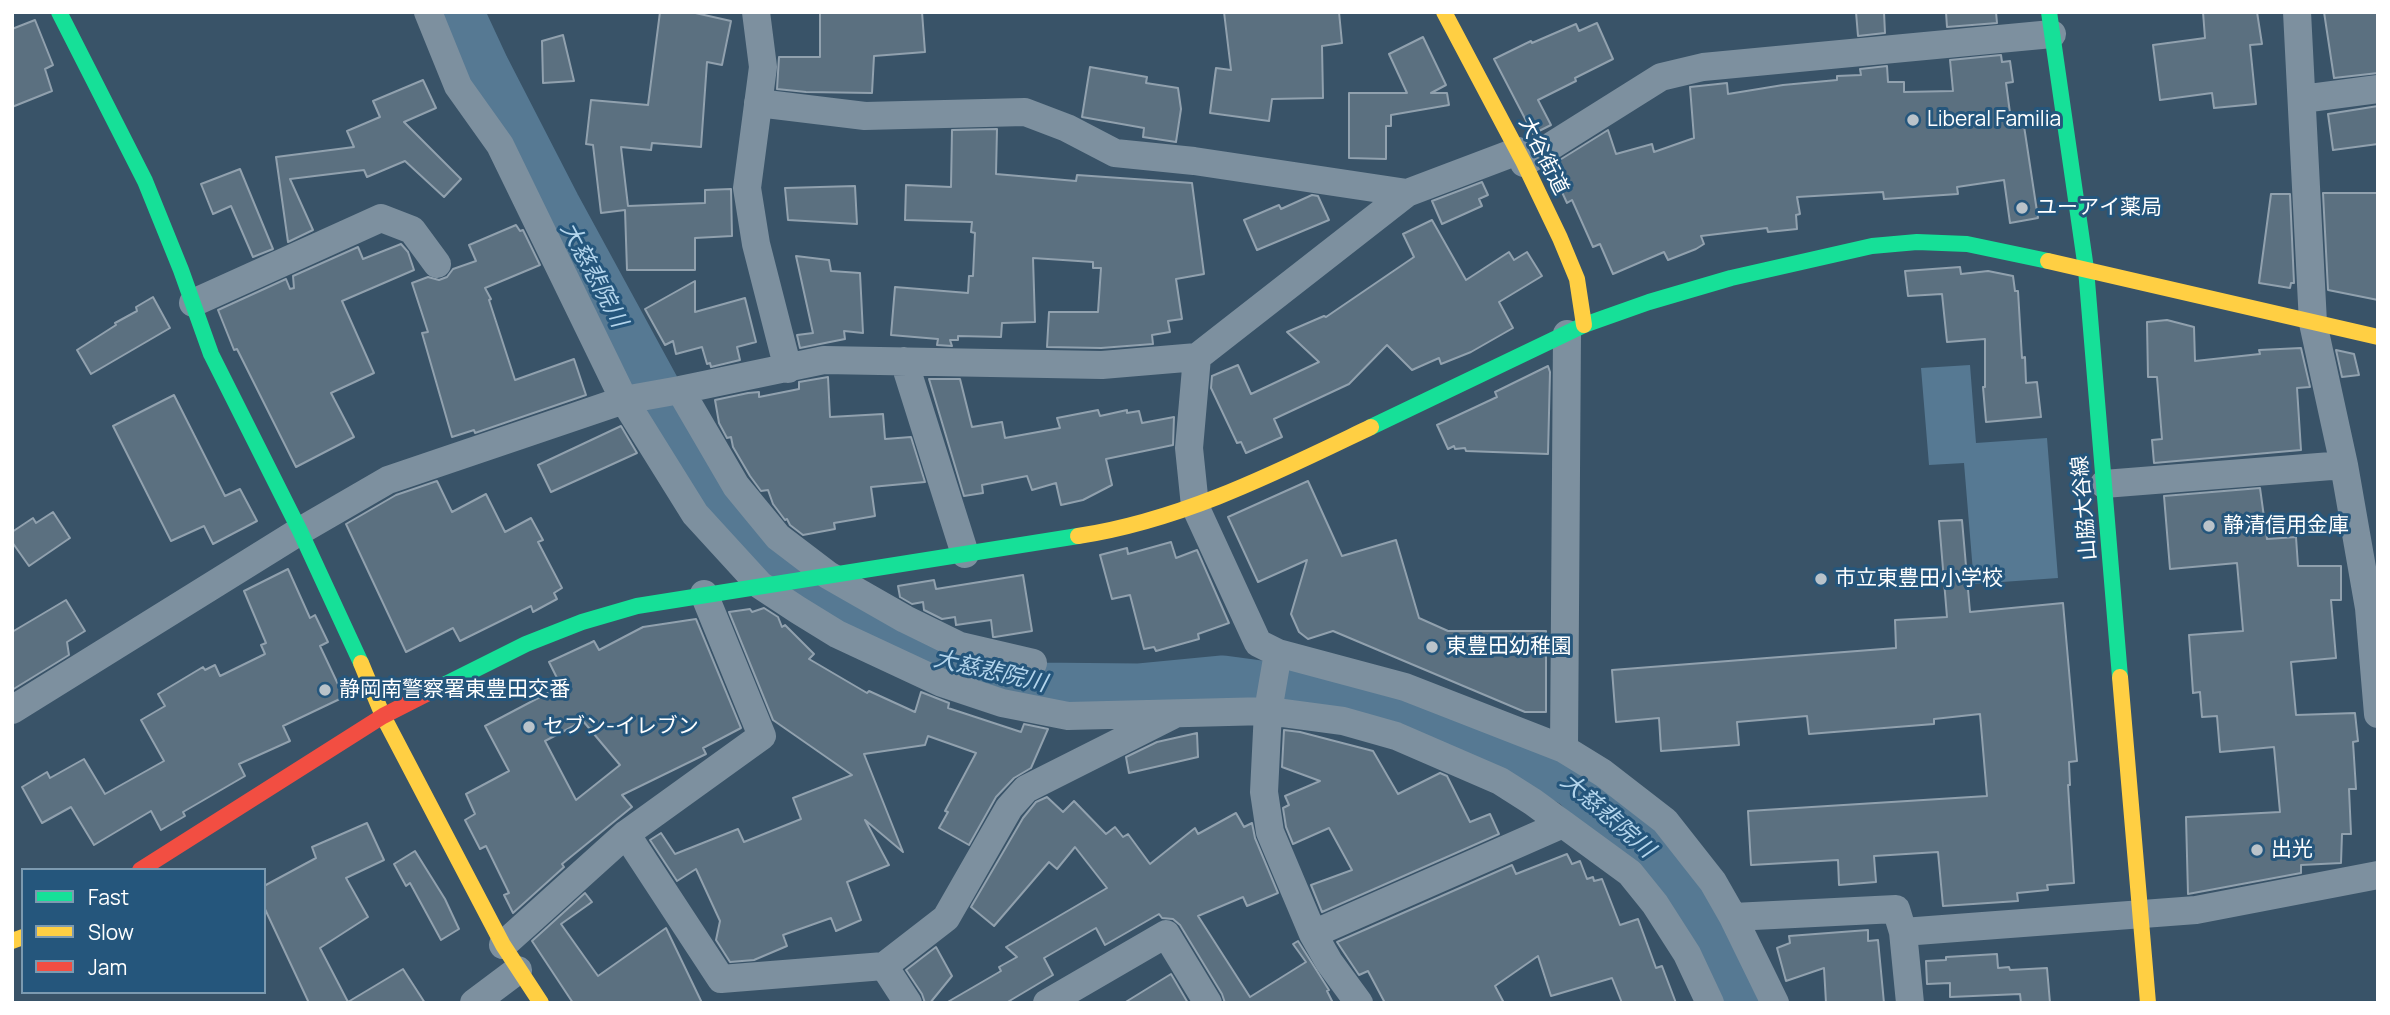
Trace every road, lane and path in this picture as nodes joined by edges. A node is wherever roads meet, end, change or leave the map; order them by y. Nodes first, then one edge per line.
1 (59, 12) edge
2 (428, 12) edge
3 (756, 12) edge
4 (1444, 12) edge
5 (2297, 12) edge
6 (2051, 23) edge
7 (2378, 89) edge
8 (2302, 99) junction
9 (758, 103) junction
10 (1521, 157) junction
11 (1407, 193) junction
12 (437, 264) dead end
13 (2086, 269) junction
14 (193, 303) junction
15 (2313, 323) junction
16 (1576, 330) junction
17 (2378, 337) edge
18 (1197, 357) junction
19 (905, 361) junction
20 (788, 369) junction
21 (680, 390) junction
22 (625, 400) junction
23 (2344, 466) junction
24 (2104, 484) junction
25 (1195, 506) junction
26 (300, 531) junction
27 (965, 554) junction
28 (828, 576) junction
29 (760, 584) junction
30 (704, 594) junction
31 (2373, 608) edge
32 (1278, 653) junction
33 (1033, 663) dead end
34 (12, 710) edge
35 (1268, 710) junction
36 (1179, 712) junction
37 (2378, 714) edge
38 (383, 716) junction
39 (1564, 749) junction
40 (1563, 824) junction
41 (625, 834) junction
42 (144, 868) edge
43 (2378, 875) edge
44 (2140, 916) junction
45 (1733, 917) junction
46 (1903, 932) junction
47 (1313, 934) junction
48 (503, 945) junction
49 (884, 966) junction
50 (518, 970) junction
51 (1707, 1001) edge
52 (474, 1003) edge
53 (541, 1003) edge
54 (908, 1003) edge
55 (1047, 1003) edge
56 (1208, 1003) edge
57 (1359, 1003) edge
58 (1775, 1003) edge
59 (1910, 1003) edge
60 (2148, 1003) edge

1 - 14 street
2 - 22 street
3 - 9 street
4 - 10 street, 大谷街道
5 - 8 street
6 - 10 street
6 - 13 street, 山脇大谷線
7 - 8 street
8 - 15 street
9 - 11 street
9 - 20 street
10 - 11 street
10 - 16 street, 大谷街道
11 - 18 street
12 - 14 street
13 - 15 street
13 - 16 street
13 - 24 street, 山脇大谷線
14 - 26 street
15 - 17 street
15 - 23 street
16 - 25 street
16 - 39 street
18 - 19 street
18 - 25 street
19 - 20 street
19 - 27 street
20 - 21 street
21 - 22 street
21 - 28 street
22 - 26 street
22 - 29 street
23 - 24 street
23 - 31 street
24 - 44 street, 山脇大谷線
25 - 27 street
25 - 32 street
26 - 34 street
26 - 38 street
27 - 28 street
28 - 29 street
28 - 33 street
29 - 30 street
29 - 36 street
30 - 38 street
30 - 41 street
31 - 37 street
32 - 35 street
32 - 39 street
35 - 36 street
35 - 40 street
35 - 47 street
36 - 49 street
38 - 42 street
38 - 48 street
39 - 45 street
40 - 47 street
40 - 51 street
41 - 48 street
41 - 49 street
43 - 44 street
44 - 46 street
44 - 60 street, 山脇大谷線
45 - 46 street
45 - 58 street
46 - 59 street
47 - 57 street
48 - 50 street
49 - 54 street
50 - 52 street
50 - 53 street
55 - 56 street

